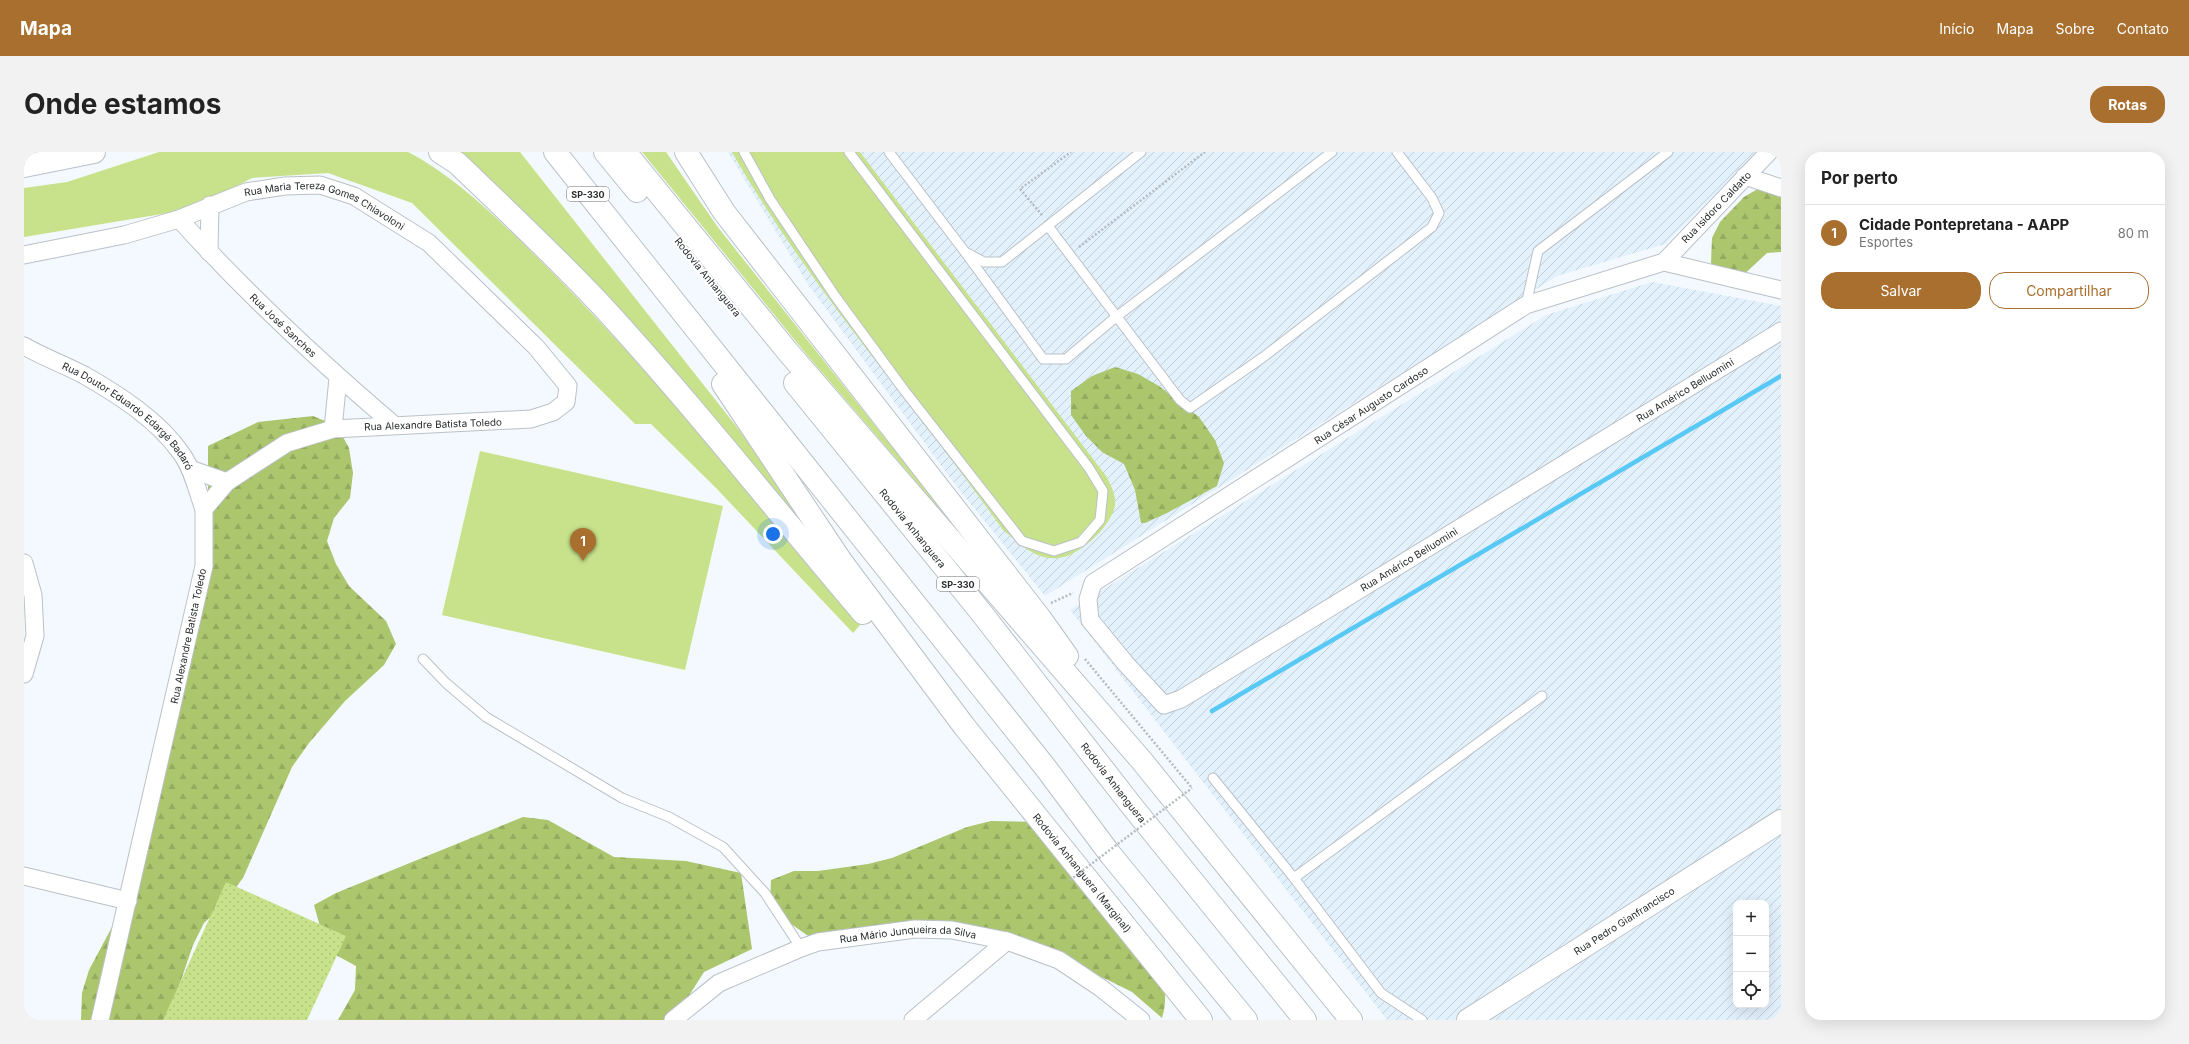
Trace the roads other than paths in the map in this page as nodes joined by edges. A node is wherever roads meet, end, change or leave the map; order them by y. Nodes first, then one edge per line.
1 (94, 152) edge
2 (440, 152) edge
3 (555, 152) edge
4 (605, 152) edge
5 (625, 152) edge
6 (686, 152) edge
7 (744, 152) edge
8 (849, 152) edge
9 (889, 152) edge
10 (1142, 152) edge
11 (1332, 152) edge
12 (1397, 152) edge
13 (1668, 152) edge
14 (1769, 152) edge
15 (24, 166) edge
16 (1745, 176) junction
17 (1781, 188) edge
18 (210, 205) junction
19 (179, 218) junction
20 (1048, 226) junction
21 (622, 236) junction
22 (209, 252) junction
23 (965, 252) junction
24 (24, 255) edge
25 (1664, 262) junction
26 (1781, 290) edge
27 (1526, 306) junction
28 (1116, 317) junction
29 (1781, 331) edge
30 (24, 346) edge
31 (338, 378) junction
32 (568, 386) joint
33 (394, 425) junction
34 (334, 429) junction
35 (190, 469) junction
36 (227, 482) junction
37 (204, 509) junction
38 (24, 563) edge
39 (1093, 583) joint
40 (423, 659) dead end
41 (24, 674) edge
42 (1542, 696) dead end
43 (964, 726) junction
44 (1142, 761) junction
45 (1213, 778) dead end
46 (1781, 821) edge
47 (24, 876) edge
48 (1294, 878) junction
49 (128, 901) junction
50 (1007, 941) junction
51 (801, 948) junction
52 (100, 1020) edge
53 (673, 1020) edge
54 (913, 1020) edge
55 (1141, 1020) edge
56 (1201, 1020) edge
57 (1246, 1020) edge
58 (1305, 1020) edge
59 (1350, 1020) edge
60 (1422, 1020) edge
61 (1468, 1020) edge

1 - 15 main road
2 - 43 main road
3 - 21 main road, SP-330
4 - 58 main road, Rodovia Anhanguera / SP-330
5 - 44 main road
6 - 44 main road
7 - 8 lane
9 - 23 lane
10 - 20 lane
11 - 28 lane
12 - 28 lane
13 - 27 lane
14 - 16 street, Rua Isidoro Caldatto
16 - 17 street
16 - 25 street, Rua Isidoro Caldatto
18 - 19 street, Rua Maria Tereza Gomes Chiavoloni
18 - 22 street
18 - 32 street, Rua Maria Tereza Gomes Chiavoloni
19 - 22 street, Rua José Sanches
19 - 24 street, Rua Maria Tereza Gomes Chiavoloni
20 - 23 lane
20 - 28 lane
21 - 43 main road
21 - 57 main road, SP-330
22 - 31 street, Rua José Sanches
23 - 28 lane
25 - 26 street
25 - 27 street, Rua César Augusto Cardoso
27 - 39 street, Rua César Augusto Cardoso
29 - 39 street, Rua Américo Belluomini
30 - 35 street, Rua Doutor Eduardo Edargé Badaró
31 - 33 street, Rua José Sanches
31 - 34 street
32 - 33 street, Rua Alexandre Batista Toledo
33 - 34 street, Rua Alexandre Batista Toledo
34 - 36 street, Rua Alexandre Batista Toledo
35 - 36 street
35 - 37 street, Rua Doutor Eduardo Edargé Badaró
36 - 37 street, Rua Alexandre Batista Toledo
37 - 49 street, Rua Alexandre Batista Toledo
38 - 41 street
40 - 51 lane
42 - 48 lane
43 - 56 main road, Rodovia Anhanguera (Marginal)
44 - 59 main road
45 - 48 lane
46 - 61 main road, Rua Pedro Gianfrancisco
47 - 49 street
48 - 60 lane
49 - 52 street, Rua Alexandre Batista Toledo
50 - 51 street, Rua Mário Junqueira da Silva
50 - 54 street
50 - 55 street, Rua Mário Junqueira da Silva
51 - 53 street, Rua Mário Junqueira da Silva

